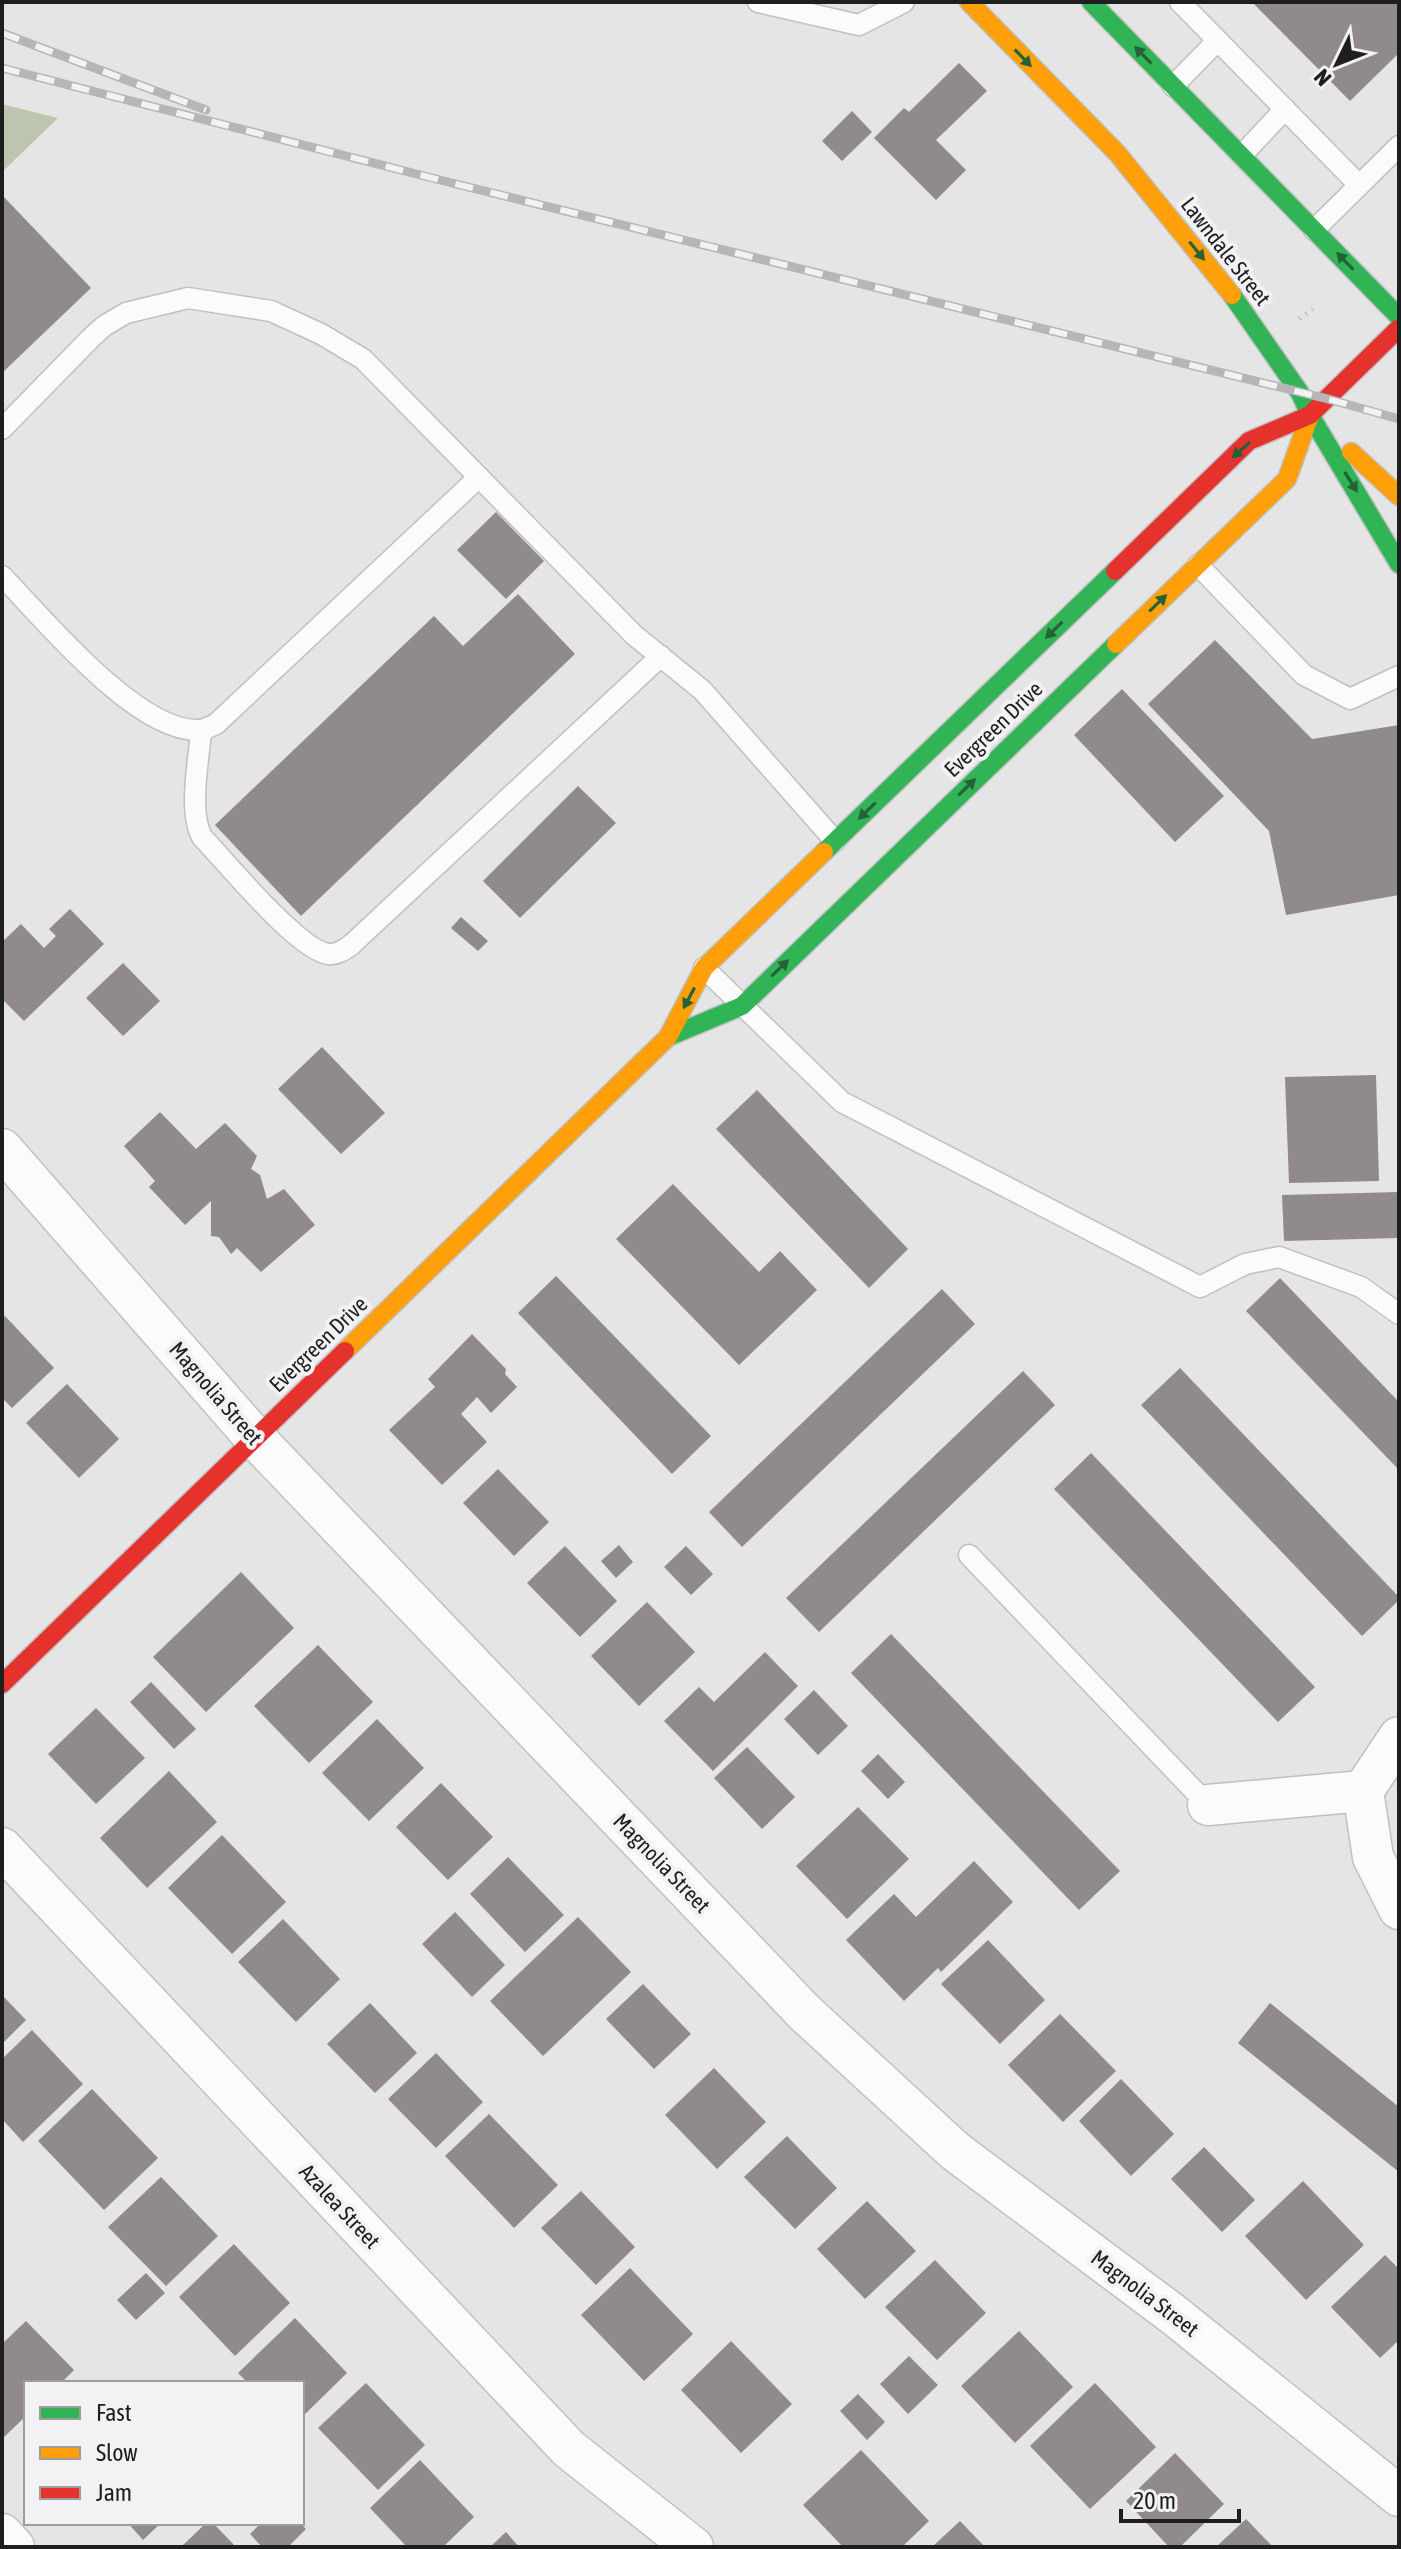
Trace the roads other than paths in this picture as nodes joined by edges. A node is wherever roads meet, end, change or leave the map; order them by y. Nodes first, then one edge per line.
1 (758, 2) edge
2 (839, 2) edge
3 (904, 2) edge
4 (969, 2) edge
5 (1091, 2) edge
6 (1180, 2) edge
7 (859, 25) junction
8 (1217, 41) junction
9 (1173, 86) junction
10 (1285, 109) junction
11 (1399, 146) edge
12 (1242, 155) junction
13 (1359, 185) junction
14 (1314, 230) junction
15 (1399, 317) edge
16 (1399, 328) edge
17 (1310, 415) junction
18 (2, 429) edge
19 (479, 477) junction
20 (1399, 496) edge
21 (1399, 564) edge
22 (1198, 565) junction
23 (2, 576) edge
24 (661, 656) junction
25 (1399, 676) edge
26 (201, 731) junction
27 (839, 846) junction
28 (704, 968) junction
29 (742, 1006) junction
30 (668, 1037) junction
31 (2, 1149) edge
32 (1399, 1314) edge
33 (255, 1438) junction
34 (969, 1555) dead end
35 (2, 1684) edge
36 (1399, 1737) edge
37 (1363, 1791) junction
38 (1208, 1805) joint
39 (2, 1848) edge
40 (1399, 1909) edge
41 (1399, 2496) edge
42 (2, 2534) edge
43 (14, 2547) edge
44 (693, 2547) edge

1 - 7 lane
2 - 7 lane
3 - 7 lane
4 -> 17 street, Lawndale Street
9 -> 5 street
6 - 8 lane
8 - 9 lane
8 - 10 lane
9 - 12 street
10 - 12 lane
10 - 13 lane
11 - 13 lane
12 - 14 street
13 - 14 lane
15 -> 14 street
16 - 17 street, Evergreen Drive
17 - 20 street
17 -> 21 street, Lawndale Street
17 - 22 street, Evergreen Drive
17 -> 27 street, Evergreen Drive
18 - 19 lane
19 - 24 lane
19 - 26 lane
22 - 25 lane
29 -> 22 street, Evergreen Drive
23 - 26 lane
24 - 26 lane
24 - 27 lane
27 - 28 street, Evergreen Drive
28 - 29 lane
28 -> 30 street, Evergreen Drive
29 - 30 street, Evergreen Drive
29 - 32 lane
30 - 33 street, Evergreen Drive
31 - 33 street, Magnolia Street
33 - 35 street, Evergreen Drive
33 - 41 street, Magnolia Street
34 - 38 lane
36 - 37 street
37 - 38 street
37 - 40 street
39 - 44 street, Azalea Street
42 - 43 street

